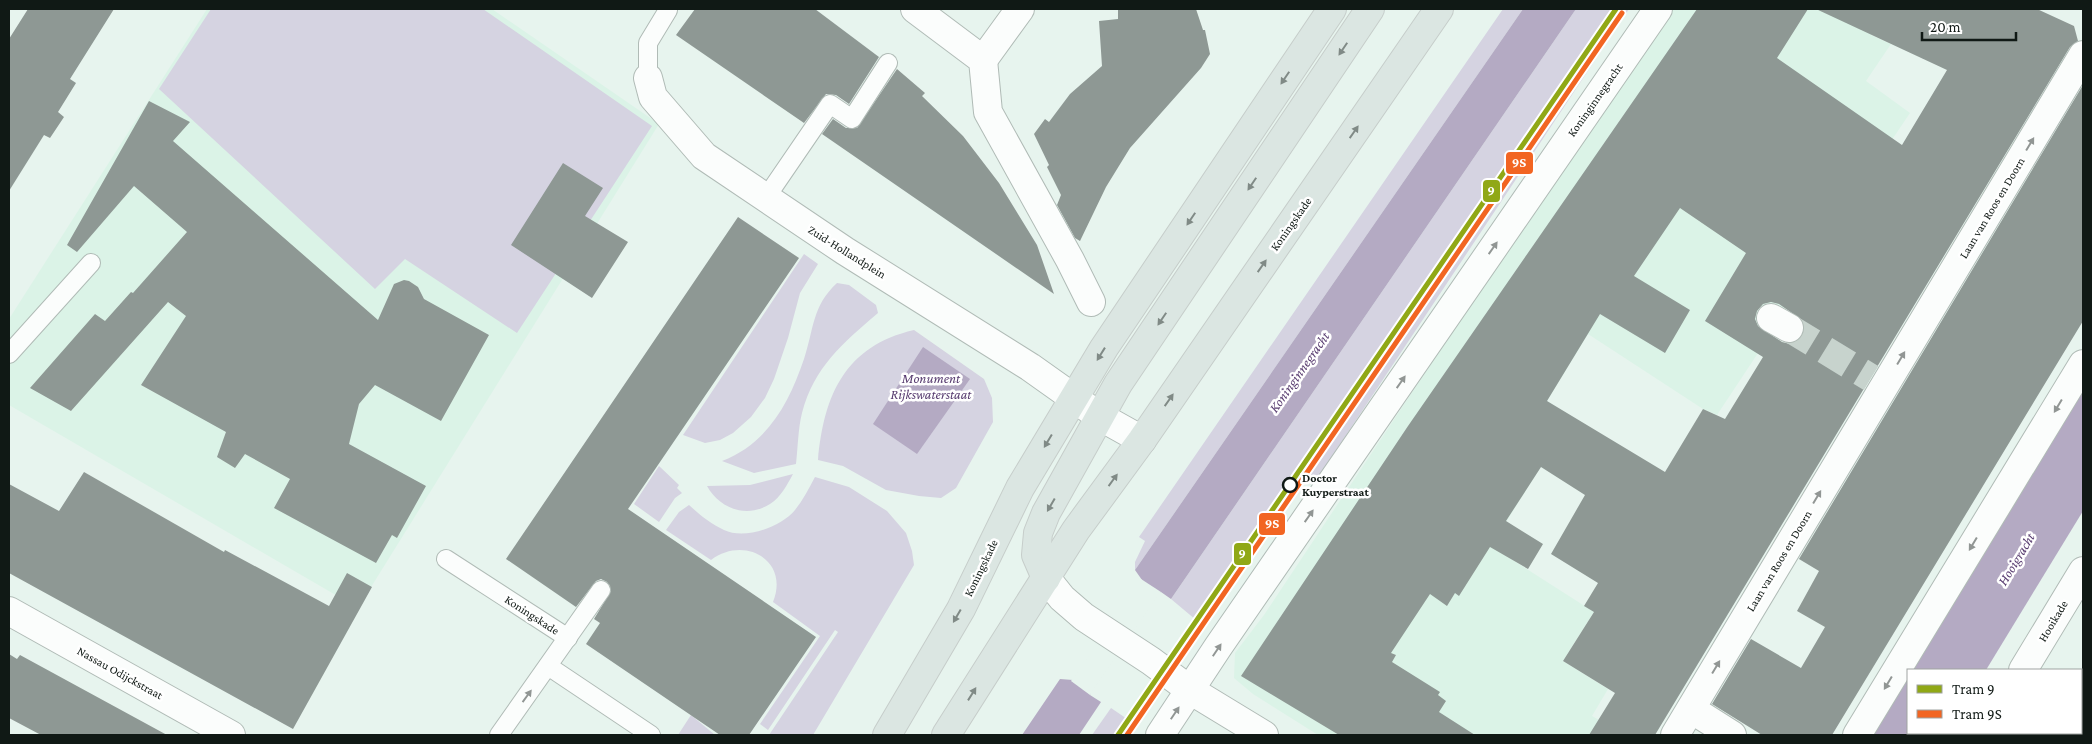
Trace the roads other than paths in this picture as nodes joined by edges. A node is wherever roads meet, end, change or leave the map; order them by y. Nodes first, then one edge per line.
1 (915, 9) edge
2 (1020, 9) edge
3 (1332, 9) edge
4 (1370, 9) edge
5 (1439, 9) edge
6 (1658, 9) edge
7 (668, 10) edge
8 (2083, 55) edge
9 (983, 60) junction
10 (888, 63) dead end
11 (648, 78) joint
12 (764, 199) junction
13 (91, 263) dead end
14 (1091, 302) dead end
15 (9, 354) edge
16 (2083, 364) edge
17 (1073, 399) junction
18 (1099, 416) junction
19 (1142, 440) junction
20 (446, 560) dead end
21 (2083, 571) edge
22 (1046, 578) junction
23 (601, 590) dead end
24 (9, 611) edge
25 (568, 638) junction
26 (548, 666) junction
27 (2024, 669) edge
28 (1190, 690) junction
29 (1691, 709) junction
30 (231, 735) edge
31 (499, 735) edge
32 (651, 735) edge
33 (887, 735) edge
34 (946, 735) edge
35 (1160, 735) edge
36 (1264, 735) edge
37 (1675, 735) edge
38 (1732, 735) edge
39 (1857, 735) edge

1 - 9 street
2 - 9 street
3 -> 17 main road, Koningskade
4 -> 18 main road
19 -> 5 main road, Koningskade
28 -> 6 street, Koninginnegracht
7 - 11 lane
29 -> 8 street, Laan van Roos en Doorn
9 - 14 street
10 - 12 lane
11 - 12 street, Zuid-Hollandplein
12 - 17 street, Zuid-Hollandplein
13 - 15 lane
16 -> 39 street
17 - 18 street
17 -> 33 main road, Koningskade
18 - 19 street
18 -> 22 main road
22 -> 19 main road, Koningskade
20 - 25 lane, Koningskade
21 - 27 street, Hooikade
22 - 28 street
34 -> 22 main road, Koningskade
23 - 25 lane
24 - 30 street, Nassau Odijckstraat
25 - 26 lane, Koningskade
31 -> 26 lane, Koningskade
26 - 32 lane
35 -> 28 street, Koninginnegracht
28 - 36 street
29 - 37 street, Laan van Roos en Doorn
29 - 38 street

